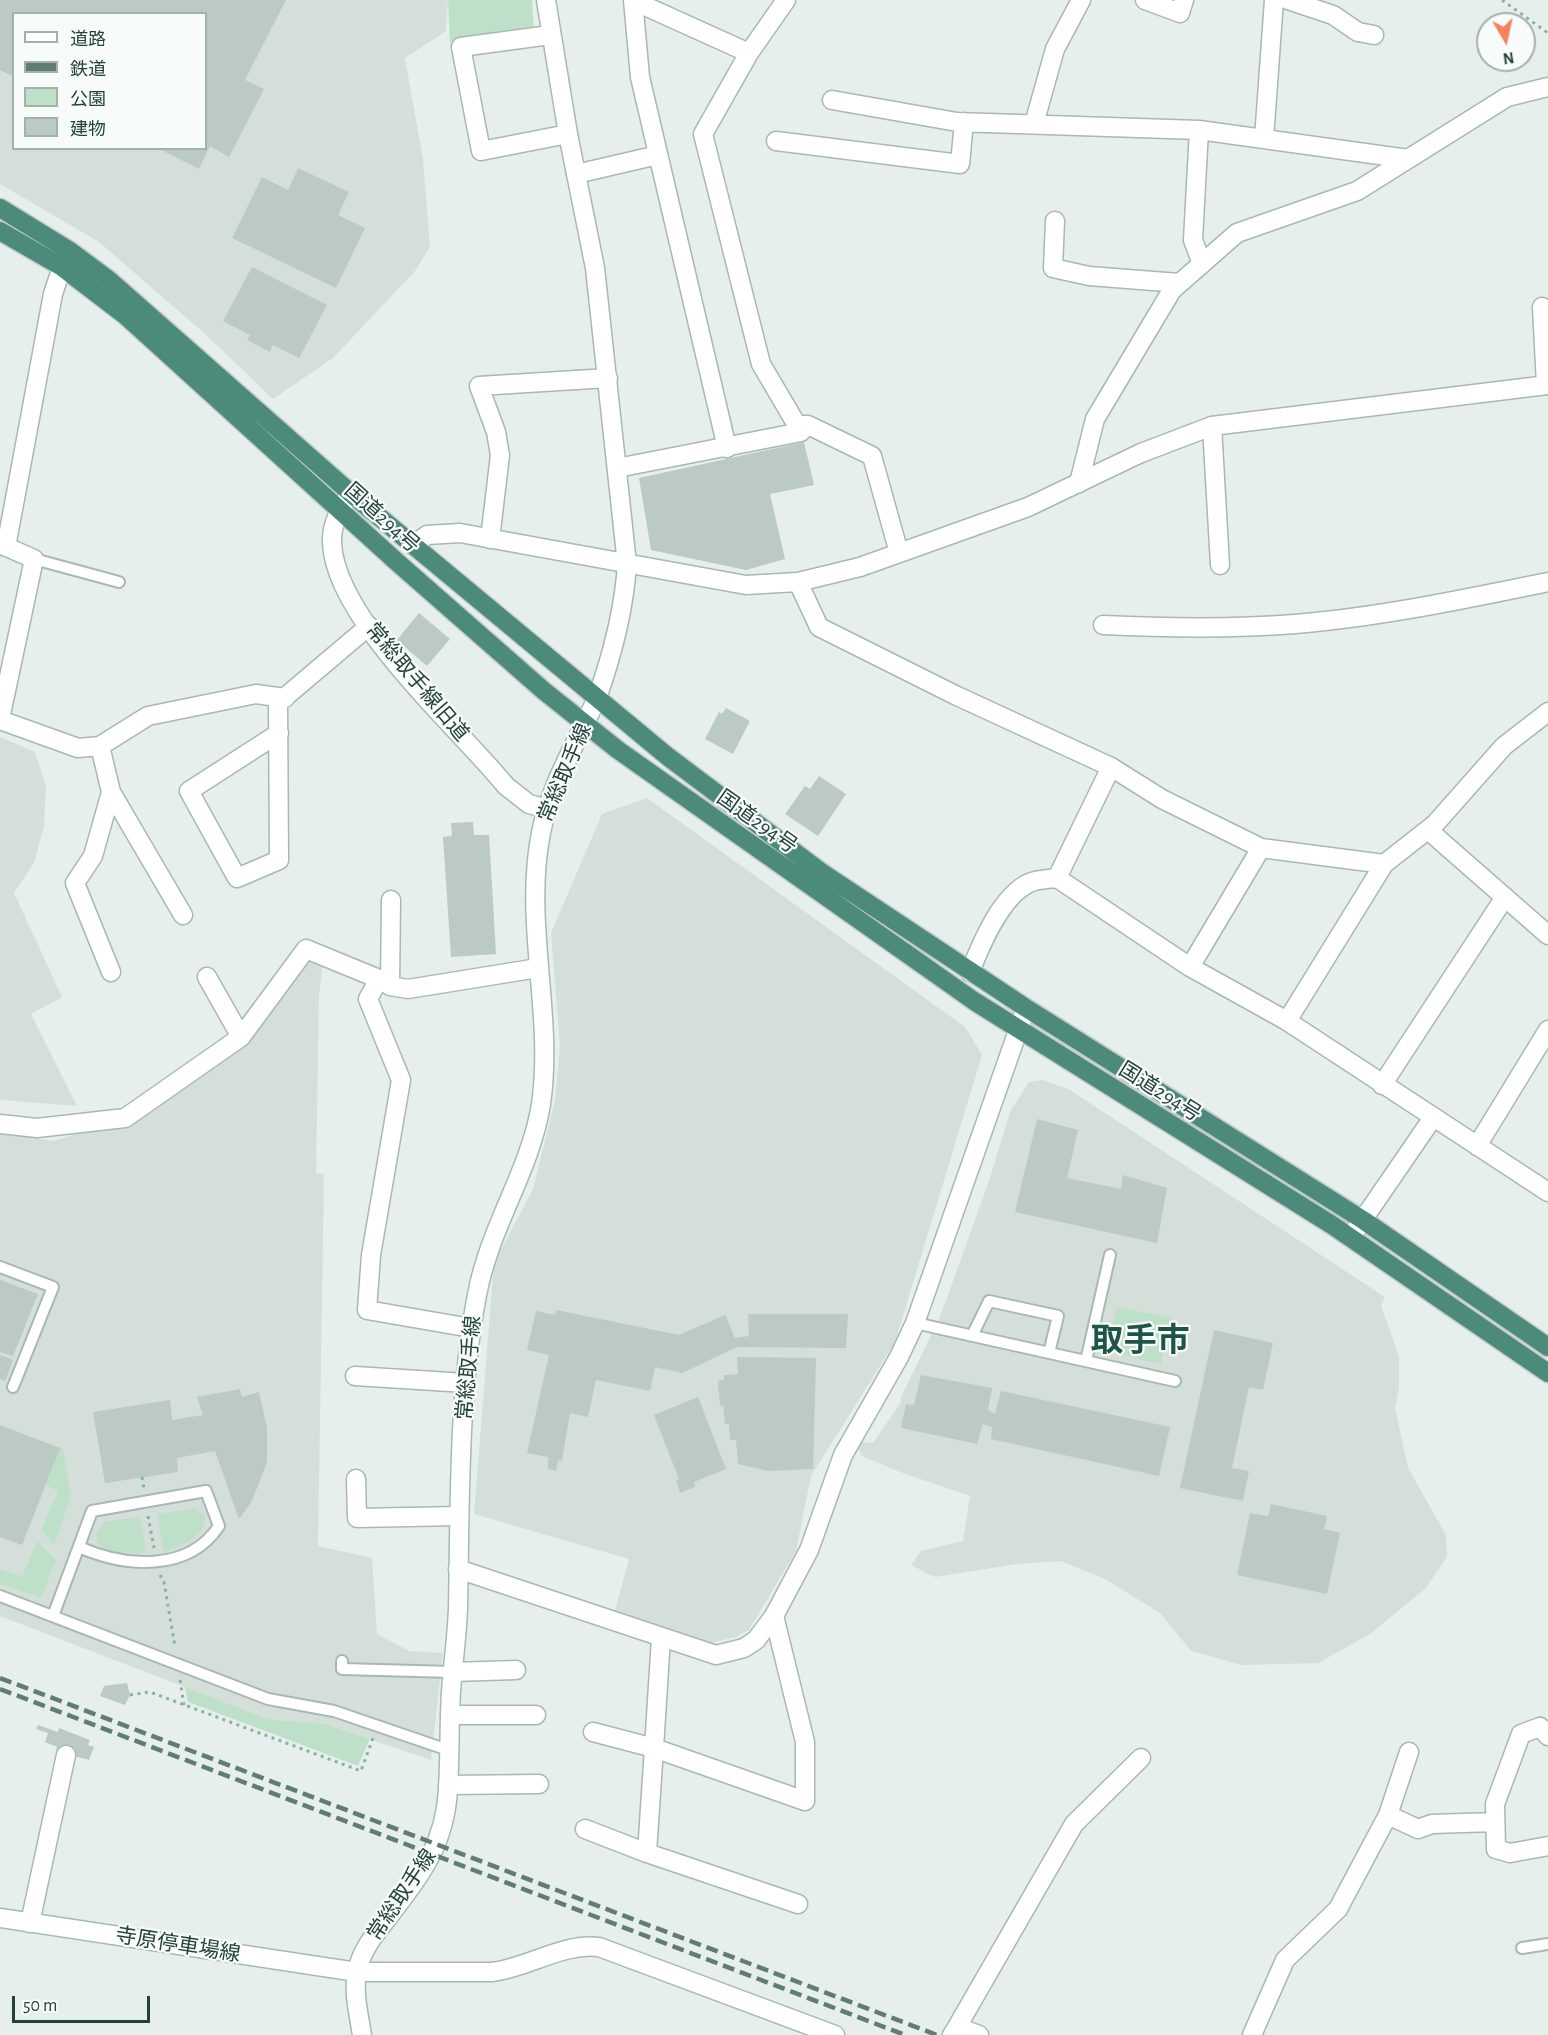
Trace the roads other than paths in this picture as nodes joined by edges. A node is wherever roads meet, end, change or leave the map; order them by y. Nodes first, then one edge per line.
1 (546, 0) edge
2 (786, 0) edge
3 (1081, 0) edge
4 (1145, 0) edge
5 (1184, 0) edge
6 (1274, 0) edge
7 (1288, 0) edge
8 (634, 1) edge
9 (550, 35) junction
10 (1374, 35) dead end
11 (750, 53) junction
12 (1548, 87) edge
13 (832, 100) dead end
14 (964, 122) junction
15 (1034, 124) junction
16 (1199, 130) junction
17 (568, 134) junction
18 (1264, 139) junction
19 (776, 141) dead end
20 (658, 155) junction
21 (1408, 159) junction
22 (576, 174) junction
23 (0, 208) edge
24 (1055, 221) dead end
25 (0, 231) edge
26 (1202, 264) junction
27 (62, 267) junction
28 (1179, 283) junction
29 (1542, 307) dead end
30 (608, 378) junction
31 (1547, 385) edge
32 (797, 425) junction
33 (1212, 426) junction
34 (727, 448) junction
35 (617, 468) junction
36 (1079, 483) junction
37 (351, 493) junction
38 (339, 510) junction
39 (490, 538) junction
40 (413, 545) junction
41 (3, 546) edge
42 (899, 553) junction
43 (34, 559) junction
44 (627, 564) junction
45 (1220, 565) dead end
46 (119, 582) dead end
47 (798, 582) junction
48 (1548, 582) edge
49 (1103, 625) dead end
50 (369, 626) junction
51 (285, 698) junction
52 (597, 698) junction
53 (1548, 712) edge
54 (0, 719) edge
55 (585, 724) junction
56 (279, 733) junction
57 (100, 746) junction
58 (1111, 767) junction
59 (111, 792) junction
60 (547, 809) junction
61 (1428, 830) junction
62 (1261, 848) junction
63 (1384, 864) junction
64 (1057, 878) junction
65 (1505, 897) junction
66 (391, 900) dead end
67 (183, 915) dead end
68 (1548, 935) edge
69 (1190, 967) junction
70 (538, 969) junction
71 (111, 972) dead end
72 (970, 972) junction
73 (207, 977) dead end
74 (385, 982) junction
75 (1026, 1008) junction
76 (1287, 1021) junction
77 (1018, 1030) junction
78 (1548, 1030) edge
79 (241, 1037) junction
80 (1541, 1057) edge
81 (1382, 1085) junction
82 (1432, 1119) junction
83 (0, 1124) edge
84 (1477, 1146) junction
85 (1548, 1192) edge
86 (1363, 1220) junction
87 (1351, 1237) junction
88 (1110, 1255) dead end
89 (0, 1267) edge
90 (915, 1323) junction
91 (471, 1328) junction
92 (972, 1336) junction
93 (1548, 1347) edge
94 (1049, 1353) junction
95 (1086, 1361) junction
96 (1548, 1373) edge
97 (355, 1377) dead end
98 (1175, 1381) dead end
99 (466, 1383) junction
100 (13, 1387) dead end
101 (356, 1479) dead end
102 (459, 1516) junction
103 (79, 1547) junction
104 (458, 1569) junction
105 (0, 1596) edge
106 (53, 1616) junction
107 (774, 1616) junction
108 (661, 1638) junction
109 (342, 1661) dead end
110 (516, 1670) dead end
111 (453, 1672) junction
112 (450, 1715) junction
113 (536, 1715) dead end
114 (593, 1732) dead end
115 (1548, 1736) edge
116 (654, 1748) junction
117 (448, 1750) junction
118 (1409, 1752) dead end
119 (66, 1755) dead end
120 (1141, 1758) dead end
121 (539, 1784) dead end
122 (448, 1785) junction
123 (1388, 1815) junction
124 (1495, 1822) junction
125 (585, 1829) dead end
126 (1548, 1846) edge
127 (646, 1853) junction
128 (798, 1904) dead end
129 (0, 1918) edge
130 (30, 1923) junction
131 (1548, 1944) edge
132 (1522, 1948) dead end
133 (357, 1972) junction
134 (955, 2031) edge
135 (362, 2035) edge
136 (835, 2035) edge
137 (979, 2035) edge
138 (1252, 2035) edge

1 - 9 street, 常総取手線
2 - 11 street
3 - 15 street
4 - 5 street
6 - 18 street
7 - 10 street
8 - 11 street
8 - 20 street
9 - 17 street, 常総取手線
9 - 17 street
11 - 32 street
12 - 21 street
13 - 14 street
14 - 15 street
14 - 19 street
15 - 16 street
16 - 18 street
16 - 26 street
17 - 22 street, 常総取手線
18 - 21 street
20 - 22 street
20 - 34 street
21 - 26 street
22 - 30 street, 常総取手線
23 - 37 highway, 国道294号
24 - 28 street
25 - 27 highway, 国道294号
26 - 28 street
27 - 38 highway, 国道294号
27 - 41 street
28 - 36 street
29 - 31 street
30 - 35 street, 常総取手線
30 - 39 street
31 - 33 street
32 - 34 street
32 - 42 street
33 - 36 street
33 - 45 street
34 - 35 street
35 - 44 street, 常総取手線
36 - 42 street
37 - 38 street, 常総取手線旧道
37 - 40 highway, 国道294号
38 - 50 street, 常総取手線旧道
38 - 55 highway, 国道294号
39 - 40 street
39 - 44 street
40 - 52 highway, 国道294号
41 - 43 street
42 - 47 street
43 - 46 lane
43 - 54 street
44 - 47 street
44 - 52 street, 常総取手線
47 - 58 street
48 - 49 street
50 - 51 street
50 - 60 street, 常総取手線旧道
51 - 56 street
51 - 57 street
52 - 55 street, 常総取手線
52 - 72 highway, 国道294号
53 - 61 street
54 - 57 street
55 - 60 street, 常総取手線
55 - 77 highway, 国道294号
56 - 56 street
57 - 59 street
58 - 62 street
58 - 64 street
59 - 67 street
59 - 71 street
60 - 70 street, 常総取手線
61 - 63 street
61 - 65 street
62 - 63 street
62 - 69 street
63 - 76 street
64 - 69 street
64 - 72 street
65 - 68 street
65 - 81 street
66 - 74 street
69 - 76 street
70 - 74 street
70 - 91 street, 常総取手線
72 - 75 highway, 国道294号
73 - 79 street
74 - 79 street
74 - 91 street
75 - 77 street
75 - 86 highway, 国道294号
76 - 81 street
77 - 87 highway, 国道294号
77 - 90 street
78 - 80 street
79 - 83 street
80 - 84 street
81 - 82 street
82 - 84 street
82 - 86 street
84 - 85 street
86 - 87 street
86 - 93 highway, 国道294号
87 - 96 highway, 国道294号
88 - 95 lane
89 - 100 lane
90 - 92 lane
90 - 107 street
91 - 99 street, 常総取手線
92 - 94 lane
92 - 94 lane
94 - 95 lane
95 - 98 lane
97 - 99 street
99 - 102 street, 常総取手線
101 - 102 street
102 - 104 street, 常総取手線
103 - 103 lane
103 - 106 lane
104 - 108 street
104 - 111 street, 常総取手線
105 - 106 lane
106 - 117 lane
107 - 108 street
107 - 116 street
108 - 116 street
109 - 111 lane
110 - 111 street
111 - 112 street, 常総取手線
112 - 113 street
112 - 117 street, 常総取手線
114 - 116 street
115 - 124 street
116 - 127 street
117 - 122 street, 常総取手線
118 - 123 street
119 - 130 street
120 - 134 street
121 - 122 street
122 - 133 street, 常総取手線
123 - 124 street
123 - 138 street
124 - 126 street
125 - 127 street
127 - 128 street
129 - 130 street, 寺原停車場線
130 - 133 street, 寺原停車場線
131 - 132 lane
133 - 135 street, 常総取手線
133 - 136 street, 寺原停車場線
134 - 137 street

